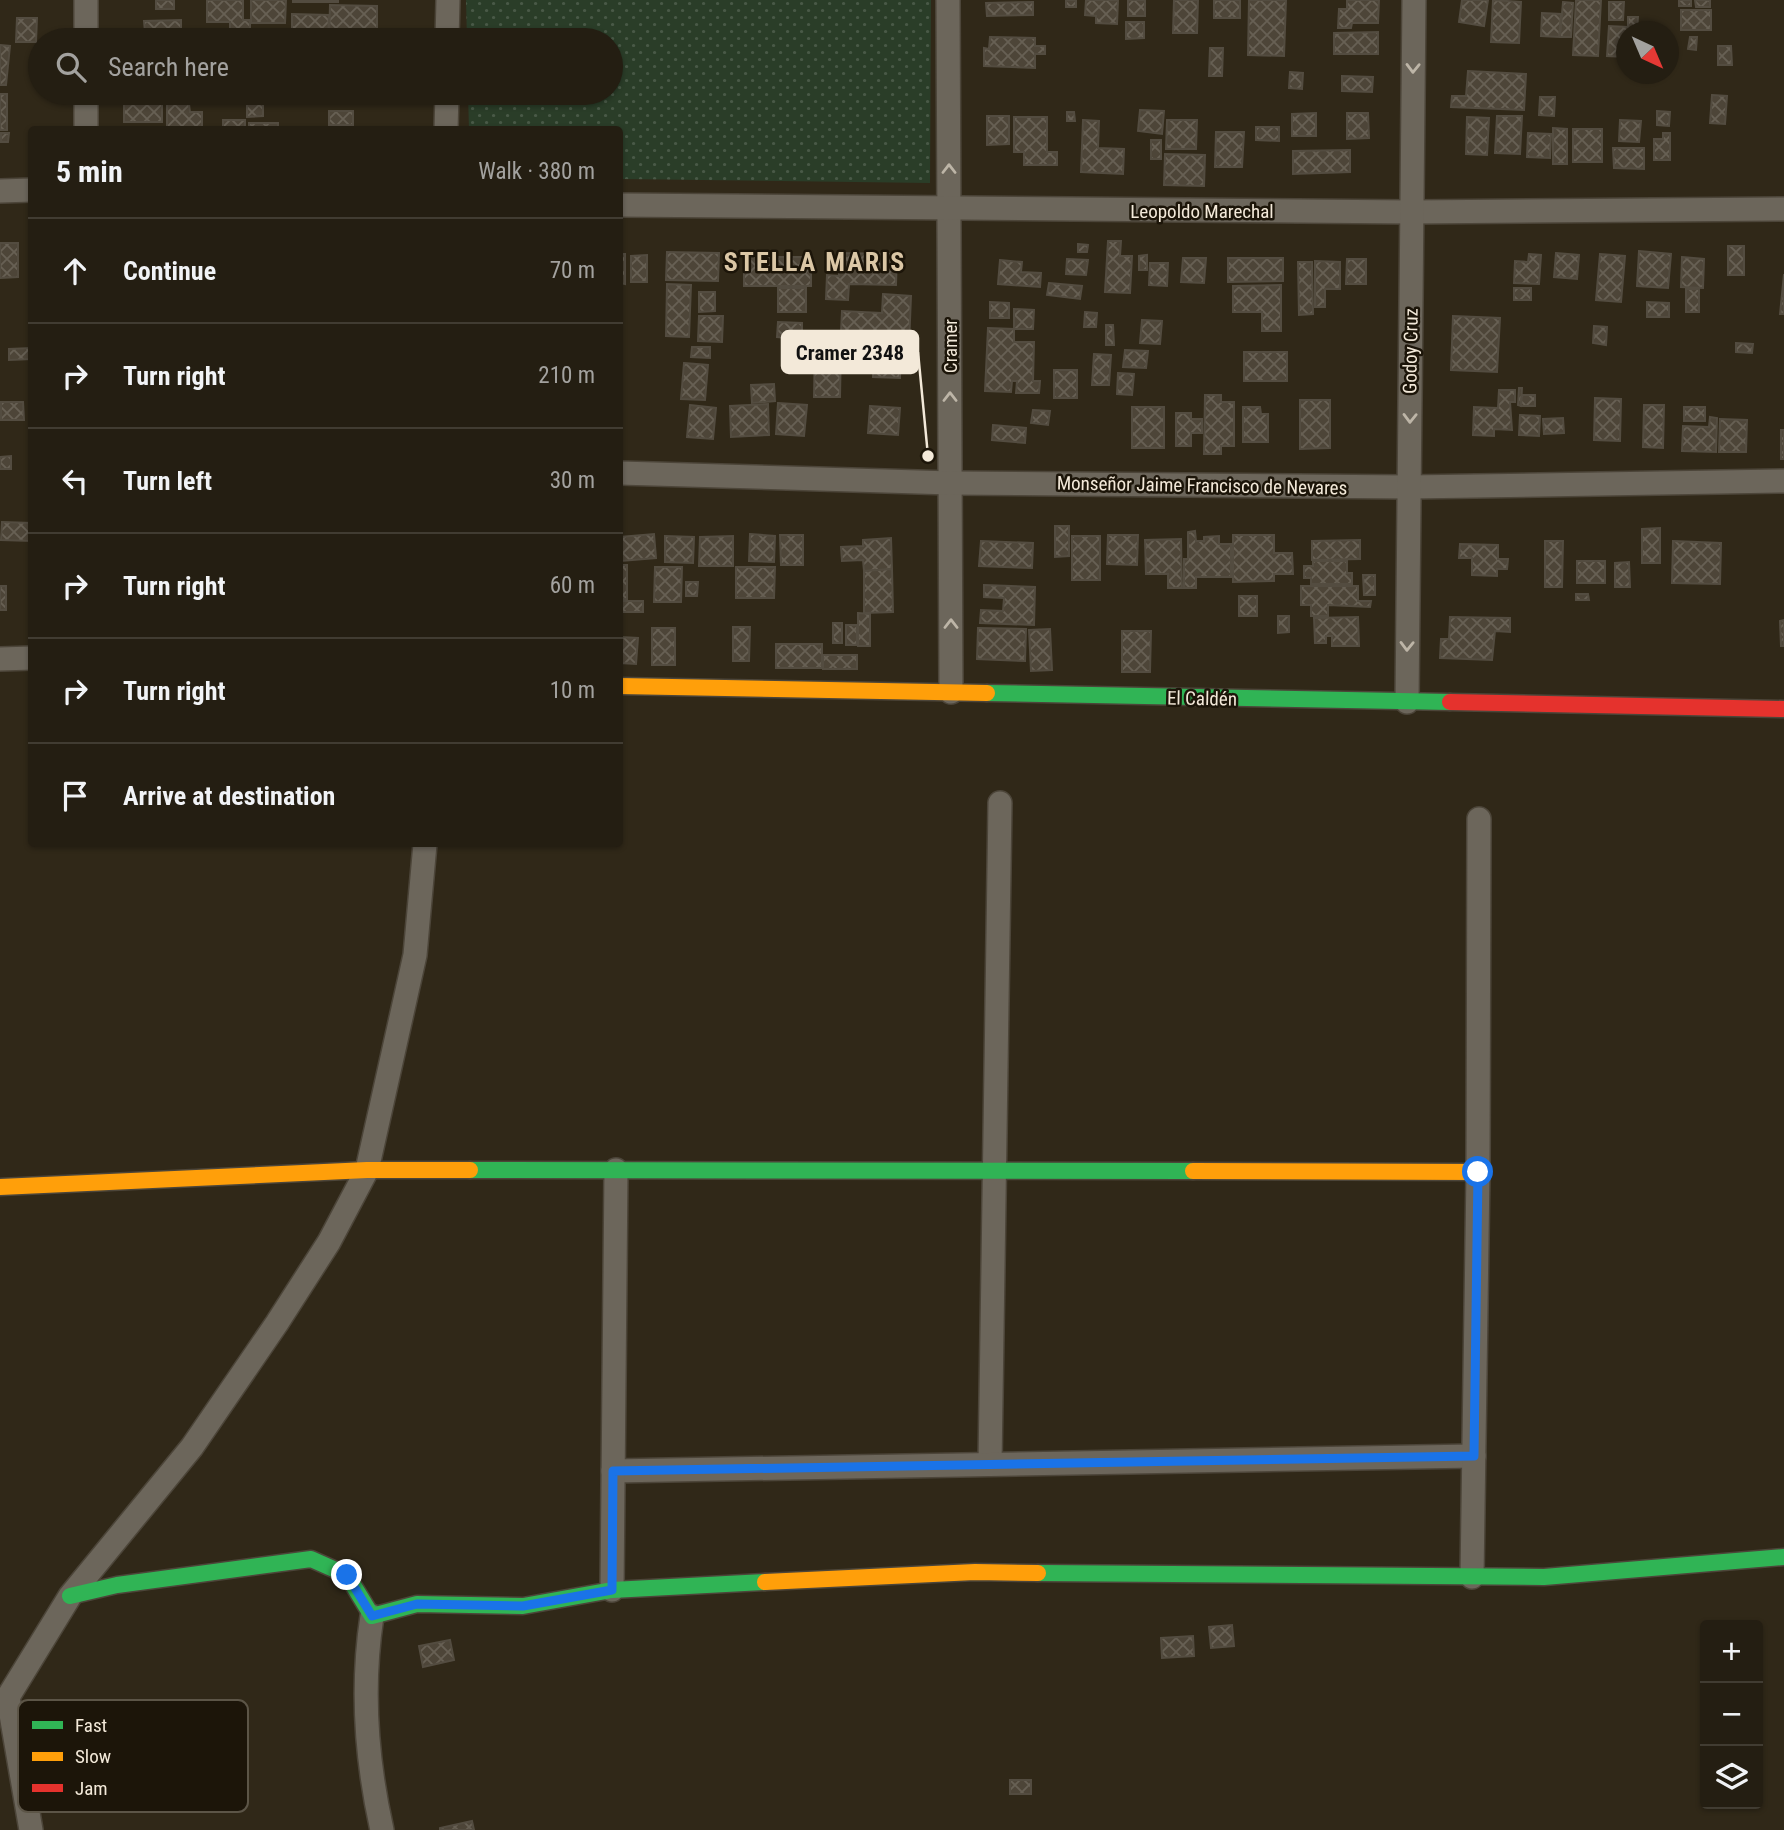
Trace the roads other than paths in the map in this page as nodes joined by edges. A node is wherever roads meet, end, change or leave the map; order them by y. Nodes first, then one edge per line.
1 (86, 0) edge
2 (448, 0) edge
3 (948, 0) edge
4 (1414, 0) edge
5 (86, 28) edge
6 (447, 28) edge
7 (86, 105) edge
8 (447, 105) edge
9 (86, 126) edge
10 (446, 126) edge
11 (28, 190) edge
12 (0, 191) edge
13 (623, 205) edge
14 (1784, 209) edge
15 (949, 210) junction
16 (1412, 212) junction
17 (623, 472) edge
18 (1784, 481) edge
19 (951, 483) junction
20 (1409, 487) junction
21 (0, 659) edge
22 (28, 659) edge
23 (623, 685) edge
24 (951, 692) junction
25 (1406, 702) junction
26 (1784, 709) edge
27 (1000, 803) dead end
28 (1479, 819) dead end
29 (425, 847) edge
30 (367, 1170) junction
31 (616, 1170) junction
32 (993, 1171) junction
33 (1478, 1172) junction
34 (0, 1187) edge
35 (1474, 1456) junction
36 (990, 1464) junction
37 (613, 1471) junction
38 (1784, 1557) edge
39 (1472, 1577) junction
40 (612, 1590) junction
41 (70, 1596) junction
42 (372, 1616) junction
43 (4, 1698) edge
44 (18, 1766) edge
45 (27, 1812) edge
46 (31, 1830) edge
47 (382, 1830) edge

1 - 5 street
2 - 6 street
15 -> 3 street, Cramer
4 -> 16 street, Godoy Cruz
7 - 9 street
8 - 10 street
11 - 12 street
13 - 15 street, Leopoldo Marechal
14 - 16 street, Leopoldo Marechal
15 - 16 street, Leopoldo Marechal
19 -> 15 street, Cramer
16 -> 20 street, Godoy Cruz
17 - 19 street, Monseñor Jaime Francisco de Nevares
18 - 20 street, Monseñor Jaime Francisco de Nevares
19 - 20 street, Monseñor Jaime Francisco de Nevares
24 -> 19 street, Cramer
20 -> 25 street, Godoy Cruz
21 - 22 street
23 - 24 street, El Caldén
24 - 25 street, El Caldén
25 - 26 street, El Caldén
27 - 32 street
28 - 33 street
29 - 30 street
30 - 31 street
30 - 34 street
30 - 41 street
31 - 32 street
31 - 37 street
32 - 33 street
32 - 36 street
33 - 35 street
35 - 36 street
35 - 39 street
36 - 37 street
37 - 40 street
38 - 39 street
39 - 40 street
40 - 42 street
41 - 42 street
41 - 43 street
42 - 47 street
43 - 44 street
45 - 46 street

